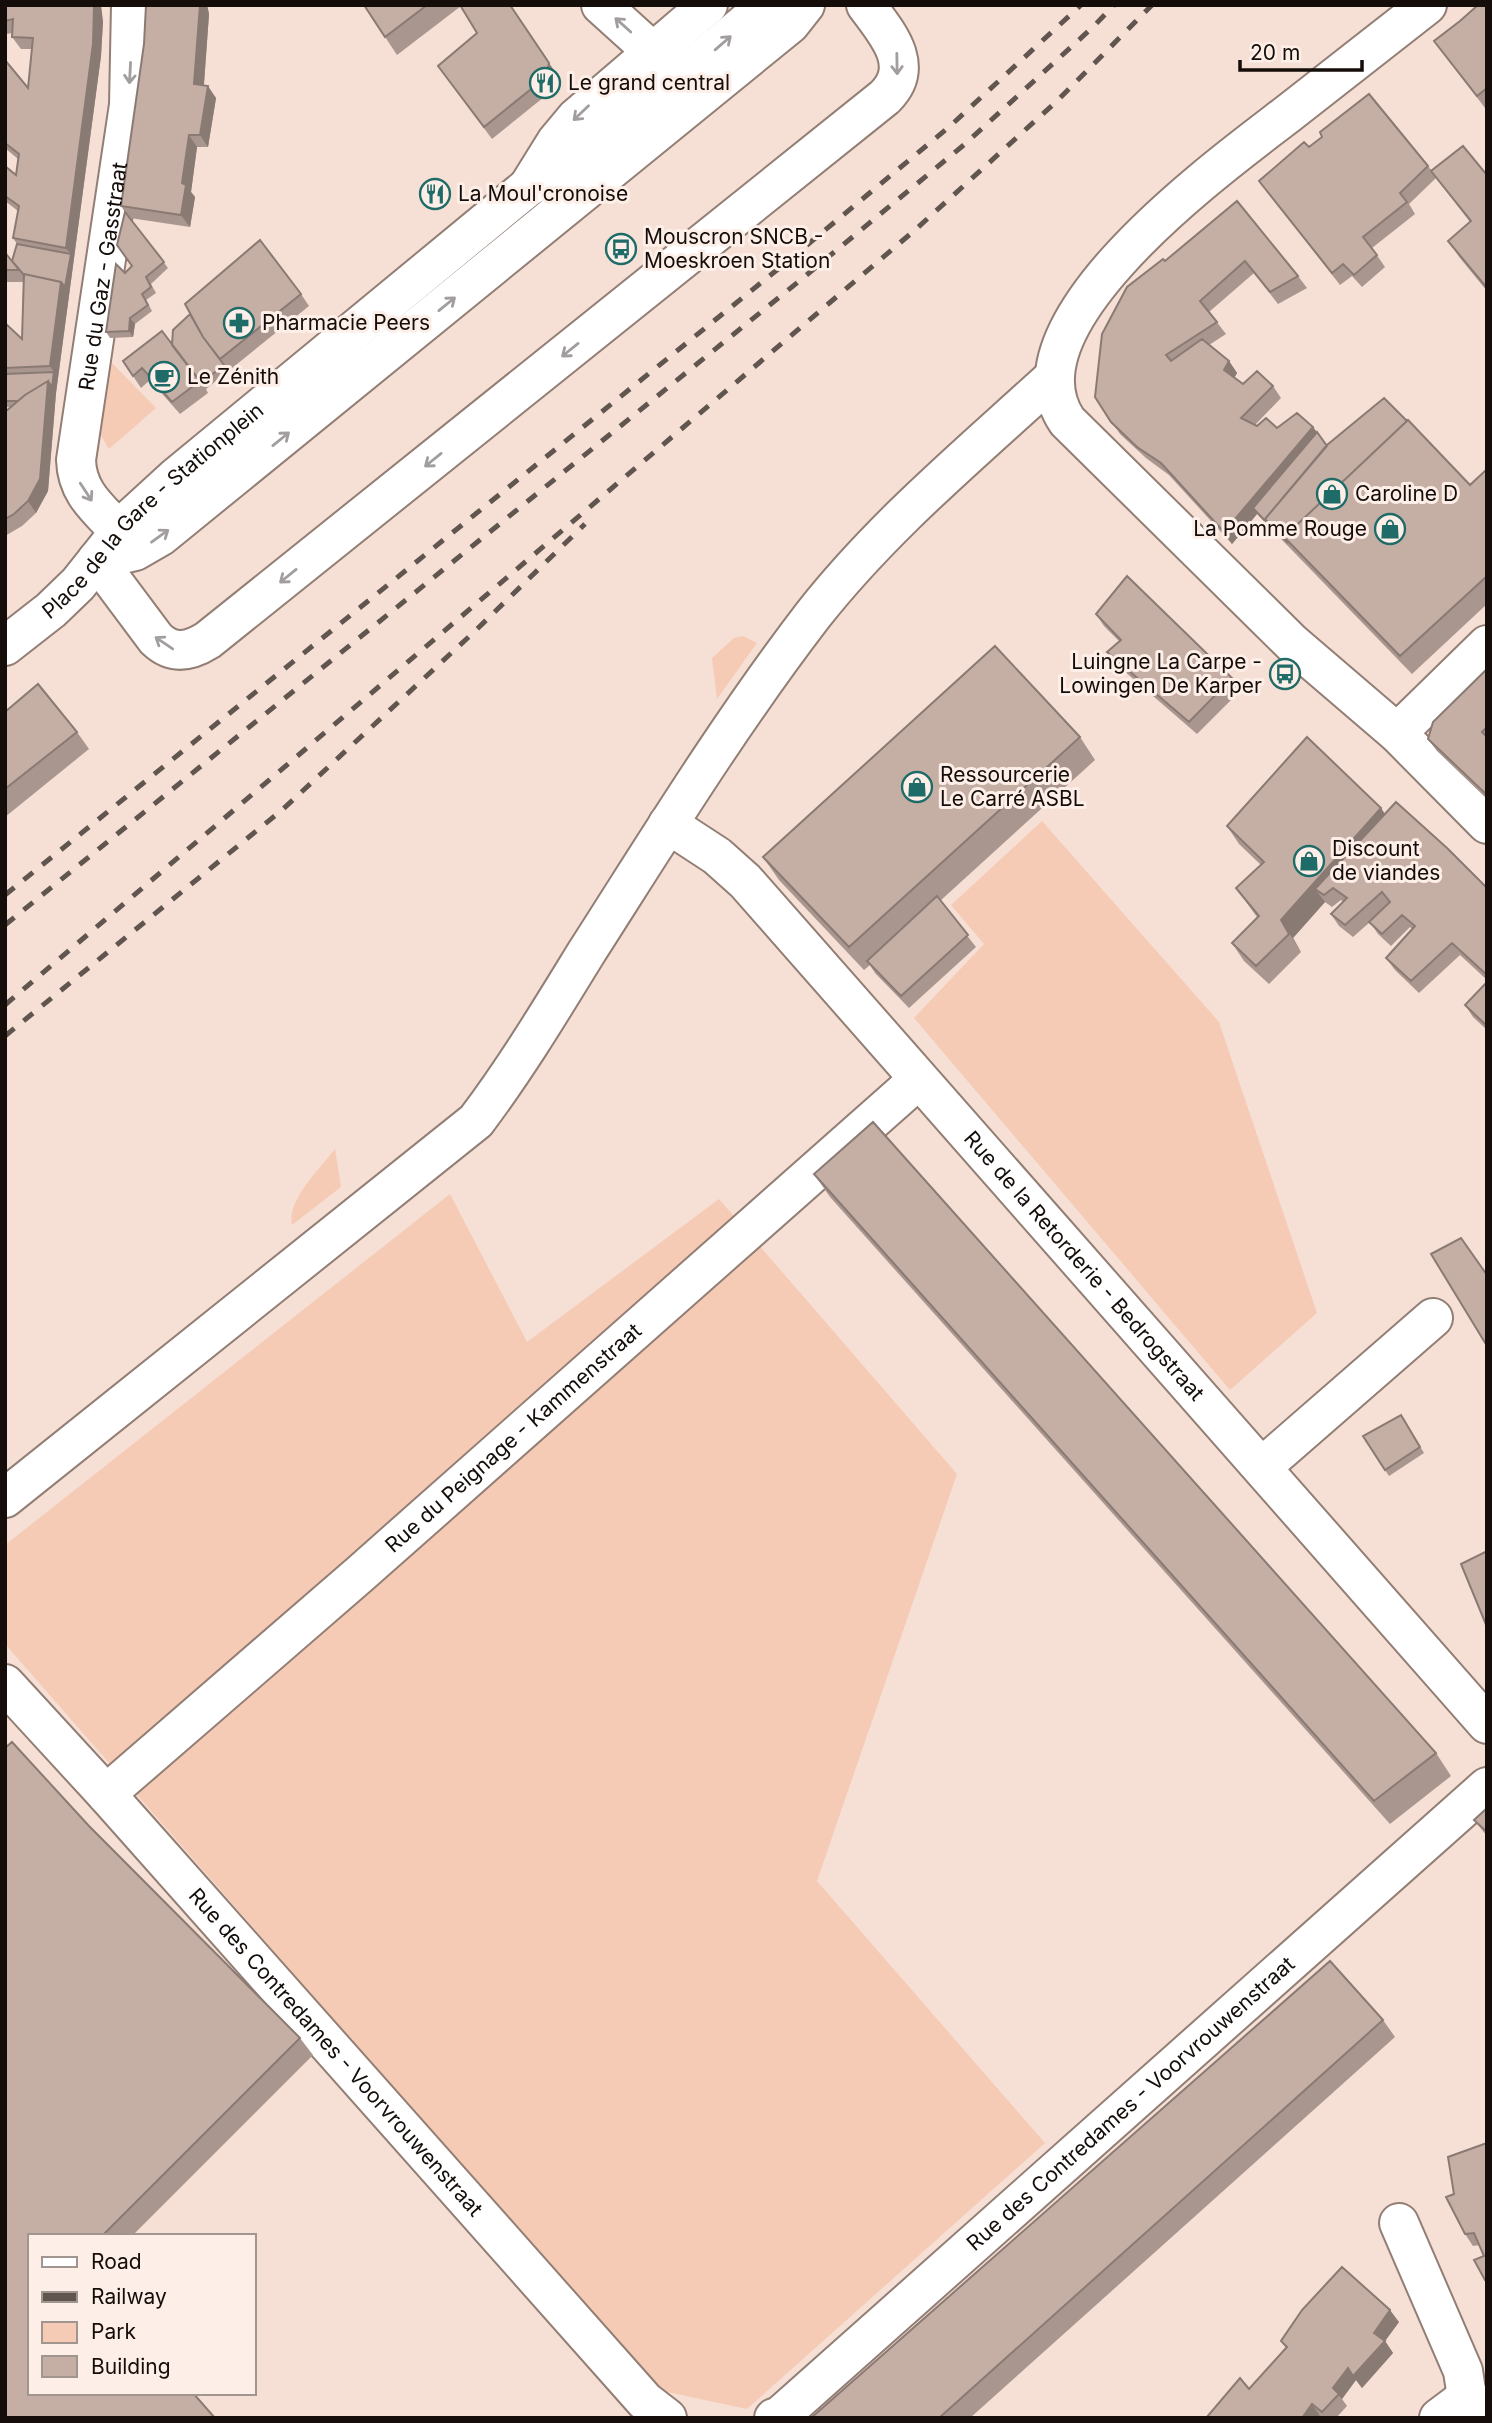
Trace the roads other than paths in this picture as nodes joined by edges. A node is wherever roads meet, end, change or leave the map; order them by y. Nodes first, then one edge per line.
1 (131, 5) edge
2 (601, 5) edge
3 (708, 5) edge
4 (767, 5) edge
5 (805, 5) edge
6 (866, 5) edge
7 (1427, 5) edge
8 (652, 52) junction
9 (687, 92) junction
10 (528, 187) junction
11 (1054, 377) junction
12 (108, 546) junction
13 (1487, 645) edge
14 (5, 646) edge
15 (1397, 733) junction
16 (668, 824) junction
17 (1487, 824) edge
18 (918, 1080) junction
19 (1433, 1318) dead end
20 (1262, 1467) junction
21 (5, 1499) edge
22 (5, 1685) edge
23 (1487, 1724) edge
24 (1487, 1787) edge
25 (106, 1794) junction
26 (1399, 2222) dead end
27 (1464, 2409) edge
28 (667, 2418) edge
29 (774, 2418) edge

1 -> 12 street, Rue du Gaz - Gasstraat
8 -> 2 street
3 - 8 street, Place de la Gare - Stationplein
9 -> 4 street, Place de la Gare - Stationplein
5 - 9 street
6 -> 12 street, Rue du Gaz - Gasstraat
7 - 11 street
8 - 9 street
8 -> 10 street, Place de la Gare - Stationplein
9 - 10 street, Place de la Gare - Stationplein
12 -> 9 street
10 - 12 street, Place de la Gare - Stationplein
11 - 15 street
11 - 16 street
12 - 14 street, Place de la Gare - Stationplein
13 - 15 street
15 - 17 street
16 - 18 street, Rue de la Retorderie - Bedrogstraat
16 - 21 street
18 - 20 street, Rue de la Retorderie - Bedrogstraat
18 - 25 street, Rue du Peignage - Kammenstraat
19 - 20 street
20 - 23 street, Rue de la Retorderie - Bedrogstraat
22 - 25 street, Rue des Contredames - Voorvrouwenstraat
24 - 29 street, Rue des Contredames - Voorvrouwenstraat
25 - 28 street, Rue des Contredames - Voorvrouwenstraat
26 - 27 street

